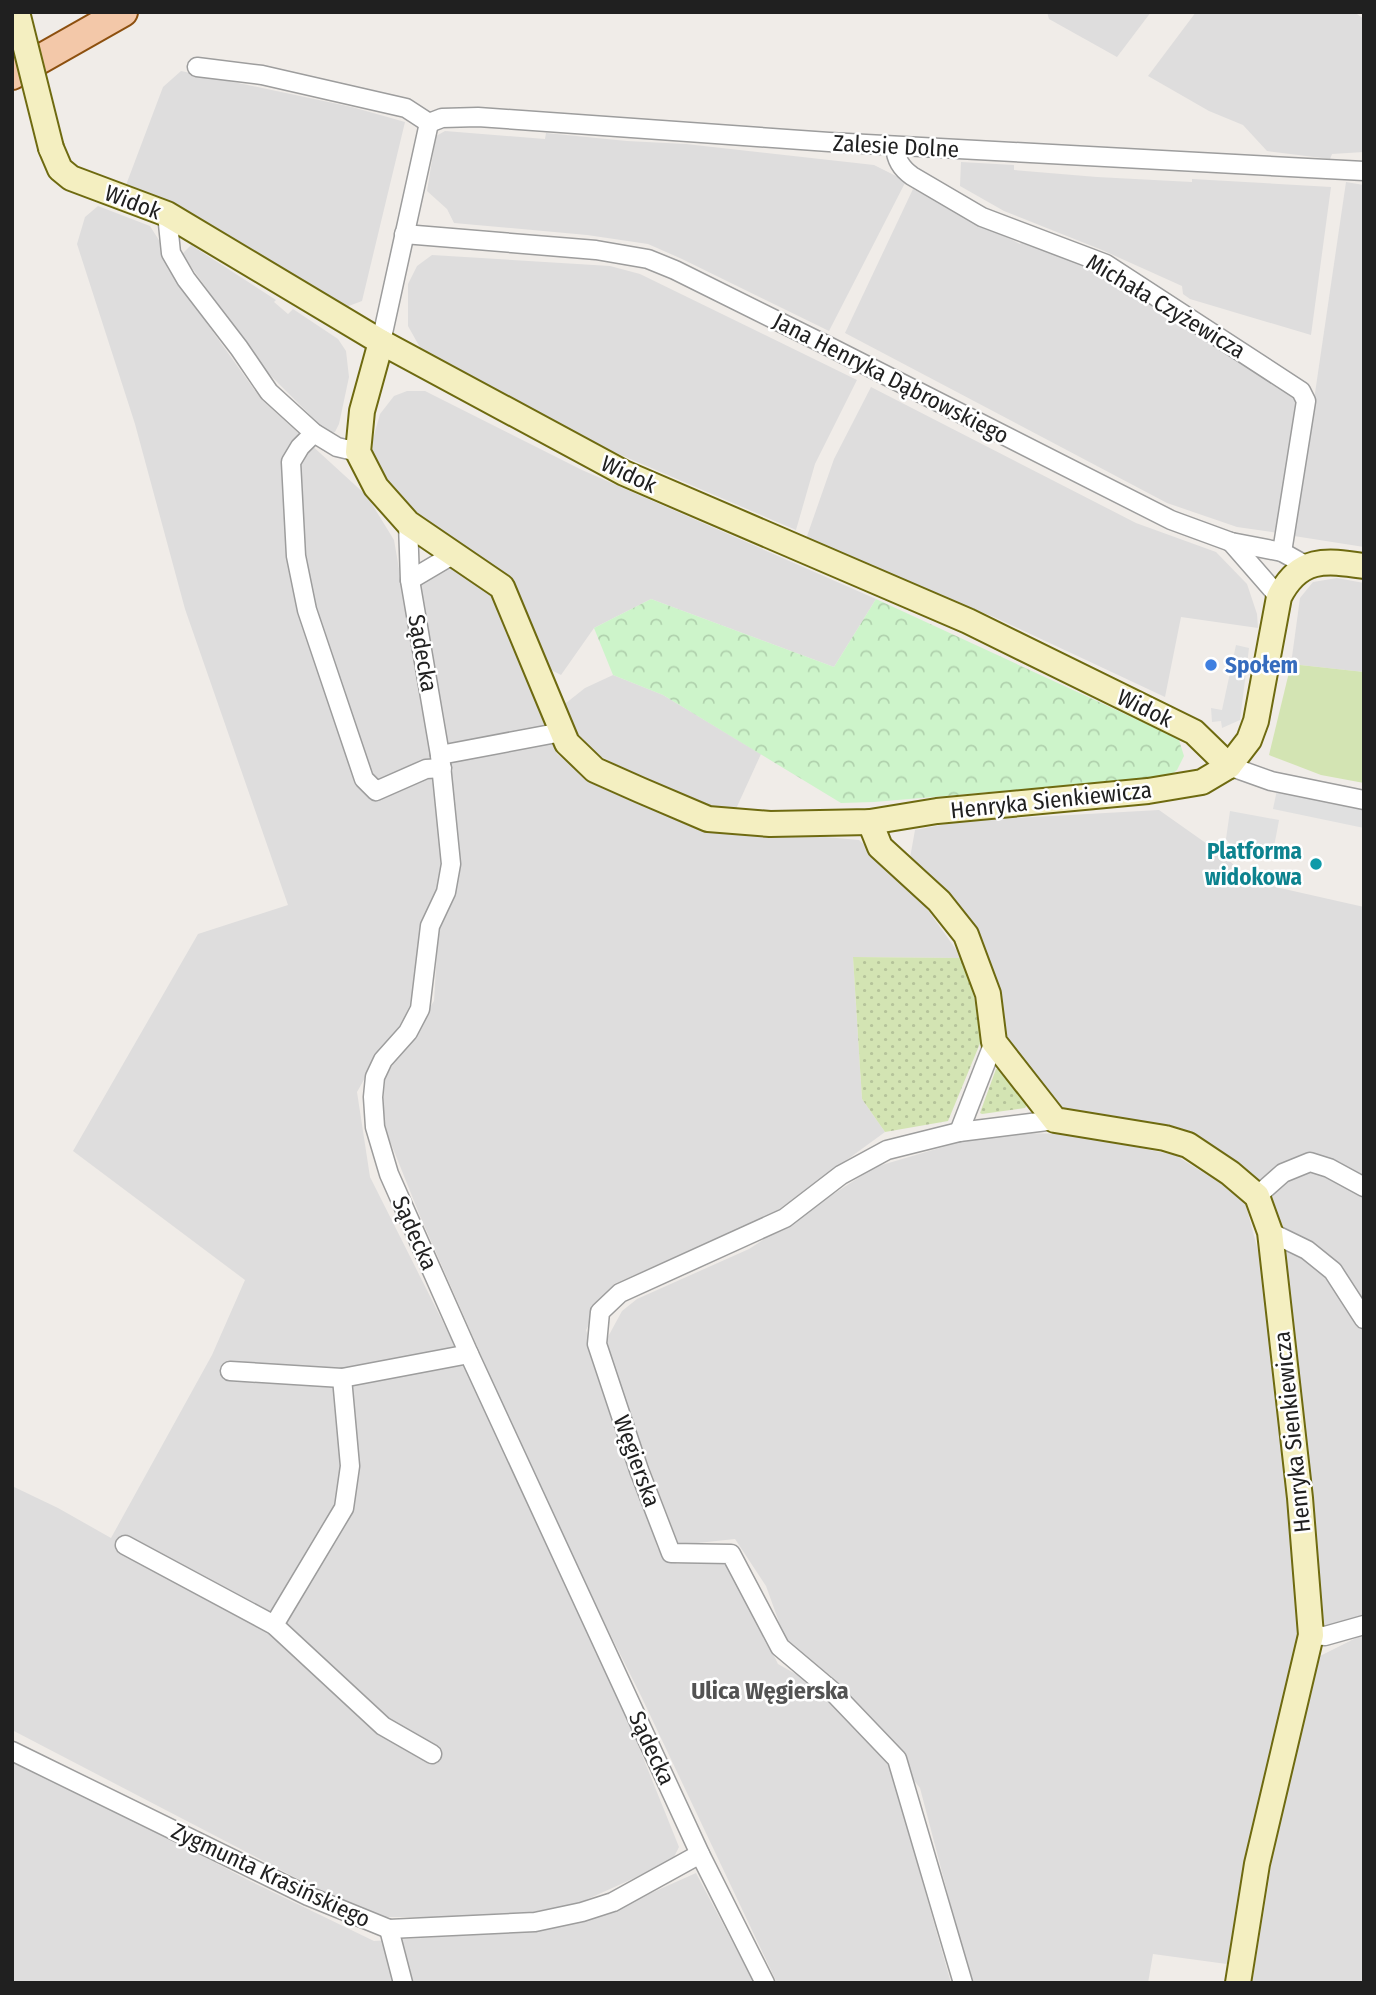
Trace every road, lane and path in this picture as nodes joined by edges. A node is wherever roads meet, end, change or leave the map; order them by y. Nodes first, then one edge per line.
1 (17, 12) edge
2 (123, 12) edge
3 (197, 66) dead end
4 (12, 75) edge
5 (429, 123) junction
6 (895, 146) junction
7 (1364, 171) edge
8 (167, 214) junction
9 (404, 234) junction
10 (381, 342) junction
11 (314, 433) junction
12 (358, 452) junction
13 (408, 523) junction
14 (1231, 542) junction
15 (1282, 552) junction
16 (454, 554) junction
17 (1307, 566) junction
18 (1364, 566) edge
19 (410, 580) junction
20 (1279, 597) junction
21 (562, 733) junction
22 (441, 762) junction
23 (1229, 766) junction
24 (1364, 800) edge
25 (870, 822) junction
26 (994, 1042) junction
27 (1055, 1120) junction
28 (959, 1132) junction
29 (1364, 1187) edge
30 (1257, 1196) junction
31 (1270, 1232) junction
32 (1364, 1320) edge
33 (470, 1354) junction
34 (230, 1371) dead end
35 (342, 1378) junction
36 (125, 1545) dead end
37 (274, 1625) junction
38 (1364, 1625) edge
39 (1311, 1635) junction
40 (12, 1751) edge
41 (432, 1754) dead end
42 (699, 1854) junction
43 (389, 1929) junction
44 (403, 1983) edge
45 (765, 1983) edge
46 (963, 1983) edge
47 (1238, 1983) edge

1 - 8 street, Widok, bridge
2 - 4 main road
3 - 5 street
5 - 6 street, Zalesie Dolne
5 - 9 street
6 - 7 street, Zalesie Dolne
6 - 15 street, Michała Czyżewicza
8 - 10 street, Widok
8 - 11 street
9 - 10 street
9 - 14 street, Jana Henryka Dąbrowskiego
10 - 12 street
10 - 23 street, Widok
11 - 12 street
11 - 22 street
12 - 13 street
13 - 16 street, Henryka Sienkiewicza
13 - 19 street, Sądecka
14 - 15 street, Jana Henryka Dąbrowskiego
14 - 20 street
15 - 17 street, Jana Henryka Dąbrowskiego
16 - 19 street
16 - 21 street, Henryka Sienkiewicza
17 - 18 street
17 - 20 street
19 - 22 street, Sądecka
20 - 23 street
21 - 22 street
21 - 25 street, Henryka Sienkiewicza
22 - 33 street, Sądecka
23 - 24 street
23 - 25 street, Henryka Sienkiewicza
25 - 26 street
26 - 27 street
26 - 28 street
27 - 28 street, Węgierska
27 - 30 street, Henryka Sienkiewicza
28 - 46 street, Węgierska
29 - 30 street
30 - 31 street, Henryka Sienkiewicza
31 - 32 street
31 - 39 street, Henryka Sienkiewicza
33 - 35 street
33 - 42 street, Sądecka
34 - 35 street
35 - 37 street
36 - 37 street
37 - 41 street
38 - 39 street
39 - 47 street, Henryka Sienkiewicza
40 - 43 street, Zygmunta Krasińskiego
42 - 43 street, Zygmunta Krasińskiego
42 - 45 street, Sądecka
43 - 44 street

